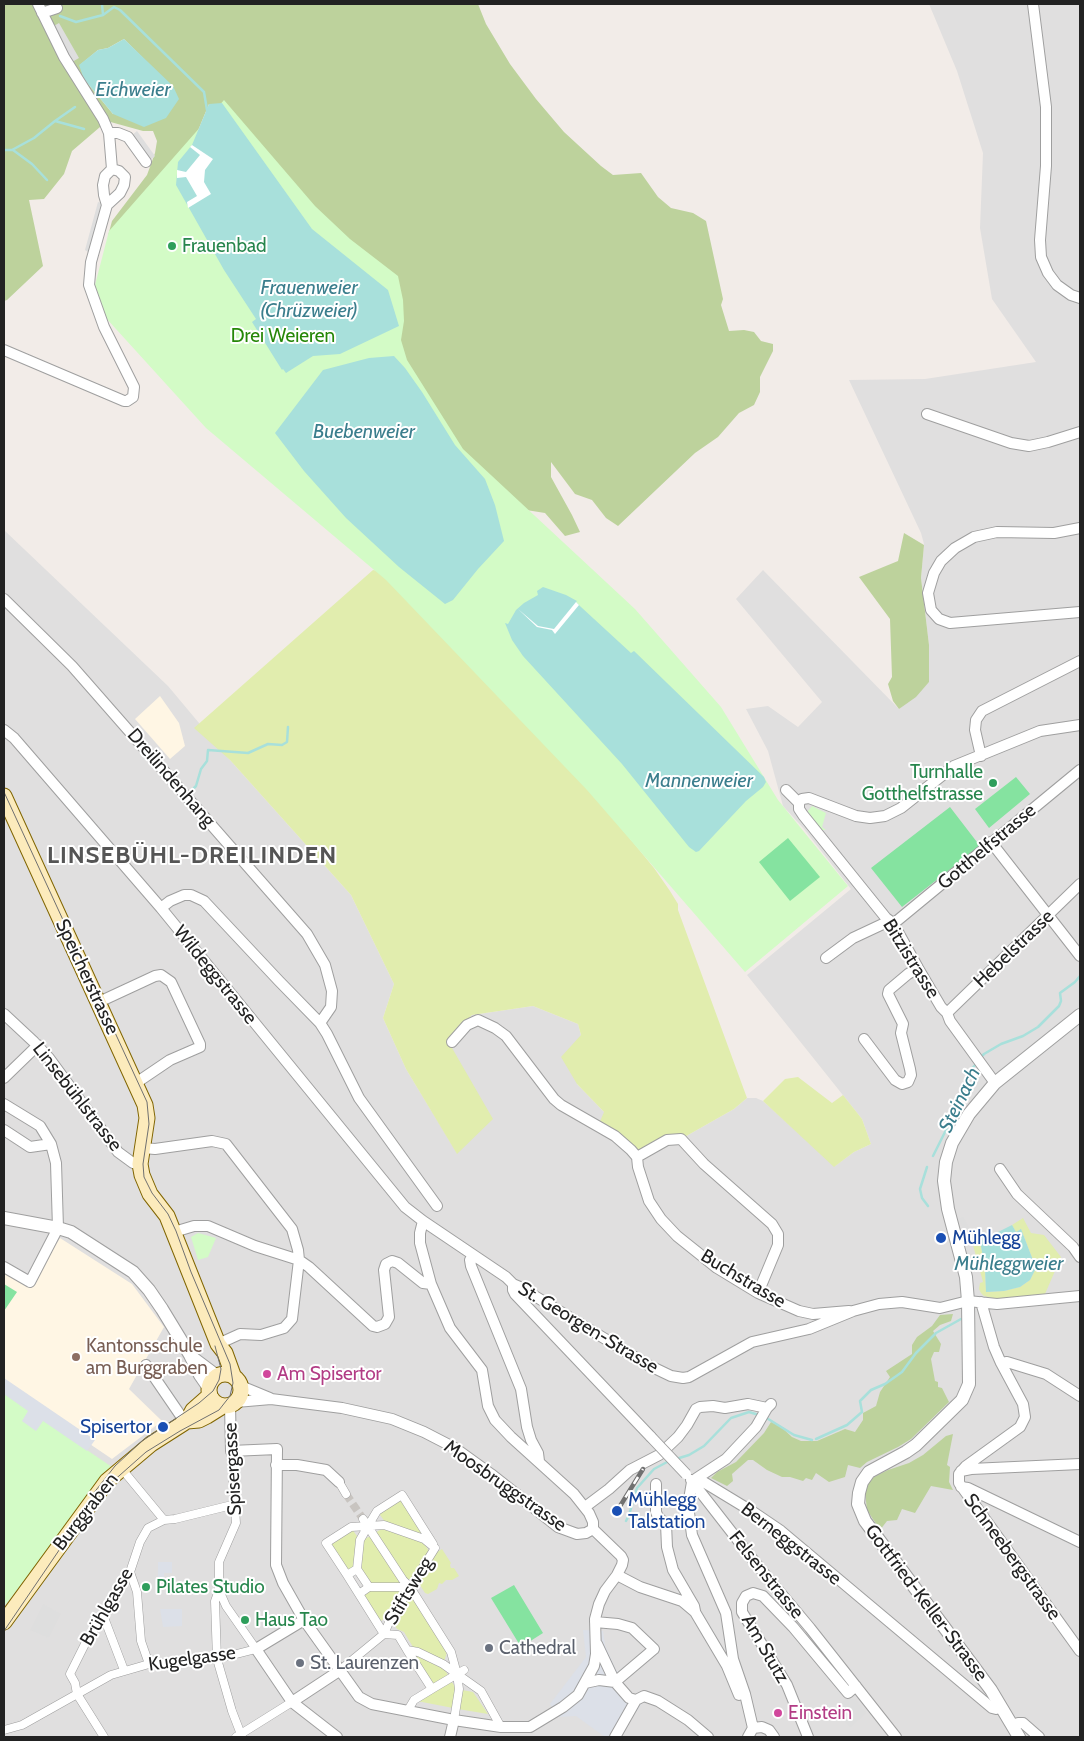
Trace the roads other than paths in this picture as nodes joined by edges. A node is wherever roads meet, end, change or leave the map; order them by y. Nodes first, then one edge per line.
1 (1033, 4) edge
2 (57, 8) dead end
3 (40, 9) edge
4 (109, 133) junction
5 (146, 162) dead end
6 (112, 169) junction
7 (107, 205) junction
8 (1080, 298) edge
9 (4, 350) edge
10 (927, 414) dead end
11 (1080, 432) edge
12 (1080, 528) edge
13 (4, 599) edge
14 (1080, 612) edge
15 (1080, 661) edge
16 (1080, 725) edge
17 (4, 730) edge
18 (981, 756) junction
19 (1080, 770) edge
20 (786, 790) dead end
21 (4, 796) edge
22 (799, 803) junction
23 (991, 842) junction
24 (1080, 884) edge
25 (160, 908) junction
26 (1048, 916) junction
27 (893, 923) junction
28 (1080, 956) edge
29 (826, 958) dead end
30 (918, 968) junction
31 (98, 1002) junction
32 (947, 1013) junction
33 (4, 1014) edge
34 (1080, 1015) edge
35 (320, 1023) junction
36 (864, 1039) dead end
37 (452, 1042) dead end
38 (38, 1045) junction
39 (4, 1078) edge
40 (996, 1083) junction
41 (136, 1084) junction
42 (4, 1104) edge
43 (4, 1130) edge
44 (51, 1144) junction
45 (143, 1148) junction
46 (637, 1158) junction
47 (140, 1164) junction
48 (1000, 1169) dead end
49 (437, 1206) dead end
50 (4, 1218) edge
51 (424, 1221) junction
52 (58, 1228) junction
53 (174, 1232) junction
54 (473, 1255) junction
55 (1080, 1257) edge
56 (299, 1260) junction
57 (4, 1267) edge
58 (431, 1284) junction
59 (513, 1284) junction
60 (758, 1293) junction
61 (1080, 1296) edge
62 (975, 1302) junction
63 (853, 1311) junction
64 (218, 1344) junction
65 (1001, 1362) junction
66 (146, 1365) dead end
67 (222, 1382) junction
68 (1080, 1396) edge
69 (271, 1399) junction
70 (230, 1404) junction
71 (186, 1422) junction
72 (231, 1451) junction
73 (539, 1461) junction
74 (1080, 1464) edge
75 (276, 1465) junction
76 (961, 1471) junction
77 (126, 1474) dead end
78 (695, 1480) junction
79 (339, 1482) joint
80 (656, 1484) dead end
81 (962, 1487) junction
82 (346, 1494) tunnel mouth
83 (236, 1504) junction
84 (585, 1507) junction
85 (164, 1520) junction
86 (365, 1522) junction
87 (593, 1529) junction
88 (1080, 1542) edge
89 (435, 1548) junction
90 (357, 1569) junction
91 (130, 1572) junction
92 (347, 1575) junction
93 (616, 1575) junction
94 (369, 1587) junction
95 (410, 1587) junction
96 (219, 1590) junction
97 (359, 1594) junction
98 (695, 1612) junction
99 (103, 1615) junction
100 (304, 1620) junction
101 (4, 1622) edge
102 (595, 1622) junction
103 (384, 1634) junction
104 (595, 1641) junction
105 (256, 1649) junction
106 (407, 1650) junction
107 (1080, 1651) edge
108 (217, 1659) junction
109 (149, 1664) junction
110 (124, 1670) junction
111 (340, 1671) junction
112 (460, 1672) junction
113 (615, 1682) junction
114 (585, 1683) junction
115 (856, 1686) junction
116 (432, 1689) junction
117 (77, 1694) junction
118 (636, 1700) junction
119 (292, 1702) junction
120 (1001, 1706) junction
121 (748, 1708) junction
122 (408, 1710) junction
123 (454, 1720) junction
124 (1012, 1726) junction
125 (501, 1727) junction
126 (530, 1727) junction
127 (4, 1730) edge
128 (751, 1733) edge
129 (240, 1736) edge
130 (104, 1737) edge
131 (337, 1737) edge
132 (450, 1737) edge
133 (525, 1737) edge
134 (615, 1737) edge
135 (708, 1737) edge
136 (774, 1737) edge
137 (808, 1737) edge
138 (896, 1737) edge
139 (1019, 1737) edge
140 (1039, 1737) edge

1 - 8 street
2 - 3 street
3 - 4 street
4 - 5 street
4 - 6 street
6 - 7 street
6 - 7 street
7 - 9 street
10 - 11 street
12 - 14 street
13 - 35 street, Dreilindenhang
15 - 18 street
16 - 18 street
17 - 25 street, Wildeggstrasse
18 - 22 street
19 - 23 street, Gotthelfstrasse
20 - 22 street, Bitzistrasse
21 - 31 main road, Speicherstrasse
22 - 27 street, Bitzistrasse
23 - 26 street
23 - 27 street, Gotthelfstrasse
24 - 26 street, Hebelstrasse
25 - 35 street
25 - 51 street, Wildeggstrasse
26 - 28 street
26 - 32 street, Hebelstrasse
27 - 29 street
27 - 30 street, Bitzistrasse
30 - 32 street, Bitzistrasse
30 - 36 street
31 - 41 main road, Speicherstrasse
31 - 41 street
32 - 40 street, Bitzistrasse
33 - 38 street, Linsebühlstrasse
34 - 40 street
35 - 49 street
37 - 46 street
38 - 39 street
38 - 47 street, Linsebühlstrasse
40 - 62 street
41 - 45 main road, Speicherstrasse
42 - 44 street
43 - 44 street
44 - 52 street
45 - 47 main road, Speicherstrasse
45 - 56 street
46 - 60 street, Buchstrasse
46 - 60 street
47 - 53 main road, Linsebühlstrasse
48 - 55 street
50 - 52 street
51 - 54 street, St. Georgen-Strasse
51 - 58 street
52 - 57 street
52 - 67 street
53 - 56 street
53 - 64 main road, Linsebühlstrasse
54 - 59 street, St. Georgen-Strasse
54 - 73 street
56 - 58 street
56 - 64 street
58 - 73 street
59 - 63 street, St. Georgen-Strasse
59 - 78 street, Felsenstrasse, bridge
60 - 63 street, Buchstrasse
61 - 62 street, St. Georgen-Strasse
62 - 63 street, St. Georgen-Strasse
62 - 65 street
62 - 120 street, Gottfried-Keller-Strasse
64 - 67 main road, Linsebühlstrasse
65 - 68 street
65 - 76 street
66 - 71 street
67 - 69 street, Moosbruggstrasse
67 - 70 main road
67 - 70 main road
67 - 71 main road, Burggraben
69 - 70 street, Moosbruggstrasse
69 - 87 street, Moosbruggstrasse
70 - 71 main road, Burggraben
70 - 72 street, Spisergasse
71 - 101 main road, Burggraben
72 - 75 street
72 - 83 street, Spisergasse
73 - 84 street
74 - 76 street
75 - 79 street
75 - 100 street
76 - 81 street
77 - 85 street
78 - 84 street
78 - 115 street, Felsenstrasse
78 - 120 street, Berneggstrasse
78 - 121 street
79 - 82 street
80 - 98 street
81 - 88 street
81 - 107 street, Schneebergstrasse
83 - 85 street, Brühlgasse
83 - 96 street, Spisergasse
84 - 87 street
85 - 91 street, Brühlgasse
86 - 89 street
86 - 89 street
86 - 90 street
86 - 92 street
86 - 95 street
87 - 93 street
89 - 95 street, Stiftsweg
90 - 92 street
90 - 94 street
91 - 99 street, Brühlgasse
91 - 109 street
92 - 97 street
93 - 98 street
93 - 102 street
94 - 95 street
94 - 97 street
95 - 103 street, Stiftsweg
95 - 112 street
96 - 105 street
96 - 108 street, Spisergasse
97 - 103 street
98 - 121 street
99 - 110 street
99 - 117 street, Brühlgasse
100 - 105 street, Kugelgasse
100 - 111 street
102 - 104 street
102 - 113 street
103 - 106 street
103 - 111 street
104 - 113 street
104 - 114 street
105 - 108 street, Kugelgasse
105 - 119 street
106 - 112 street
106 - 116 street
108 - 109 street, Kugelgasse
108 - 129 street, Spisergasse
109 - 110 street, Kugelgasse
110 - 117 street, Kugelgasse
111 - 119 street
111 - 122 street
112 - 116 street
112 - 123 street
112 - 125 street
113 - 114 street
113 - 118 street
114 - 126 street
115 - 137 street, Am Stutz
115 - 138 street, Felsenstrasse
116 - 122 street
117 - 127 street
117 - 130 street, Brühlgasse
118 - 134 street
118 - 135 street
119 - 129 street
119 - 131 street
120 - 124 street, Gottfried-Keller-Strasse
121 - 128 street
122 - 123 street
123 - 125 street
123 - 132 street
124 - 139 street, Gottfried-Keller-Strasse
124 - 140 street
125 - 126 street
126 - 133 street
128 - 136 street

